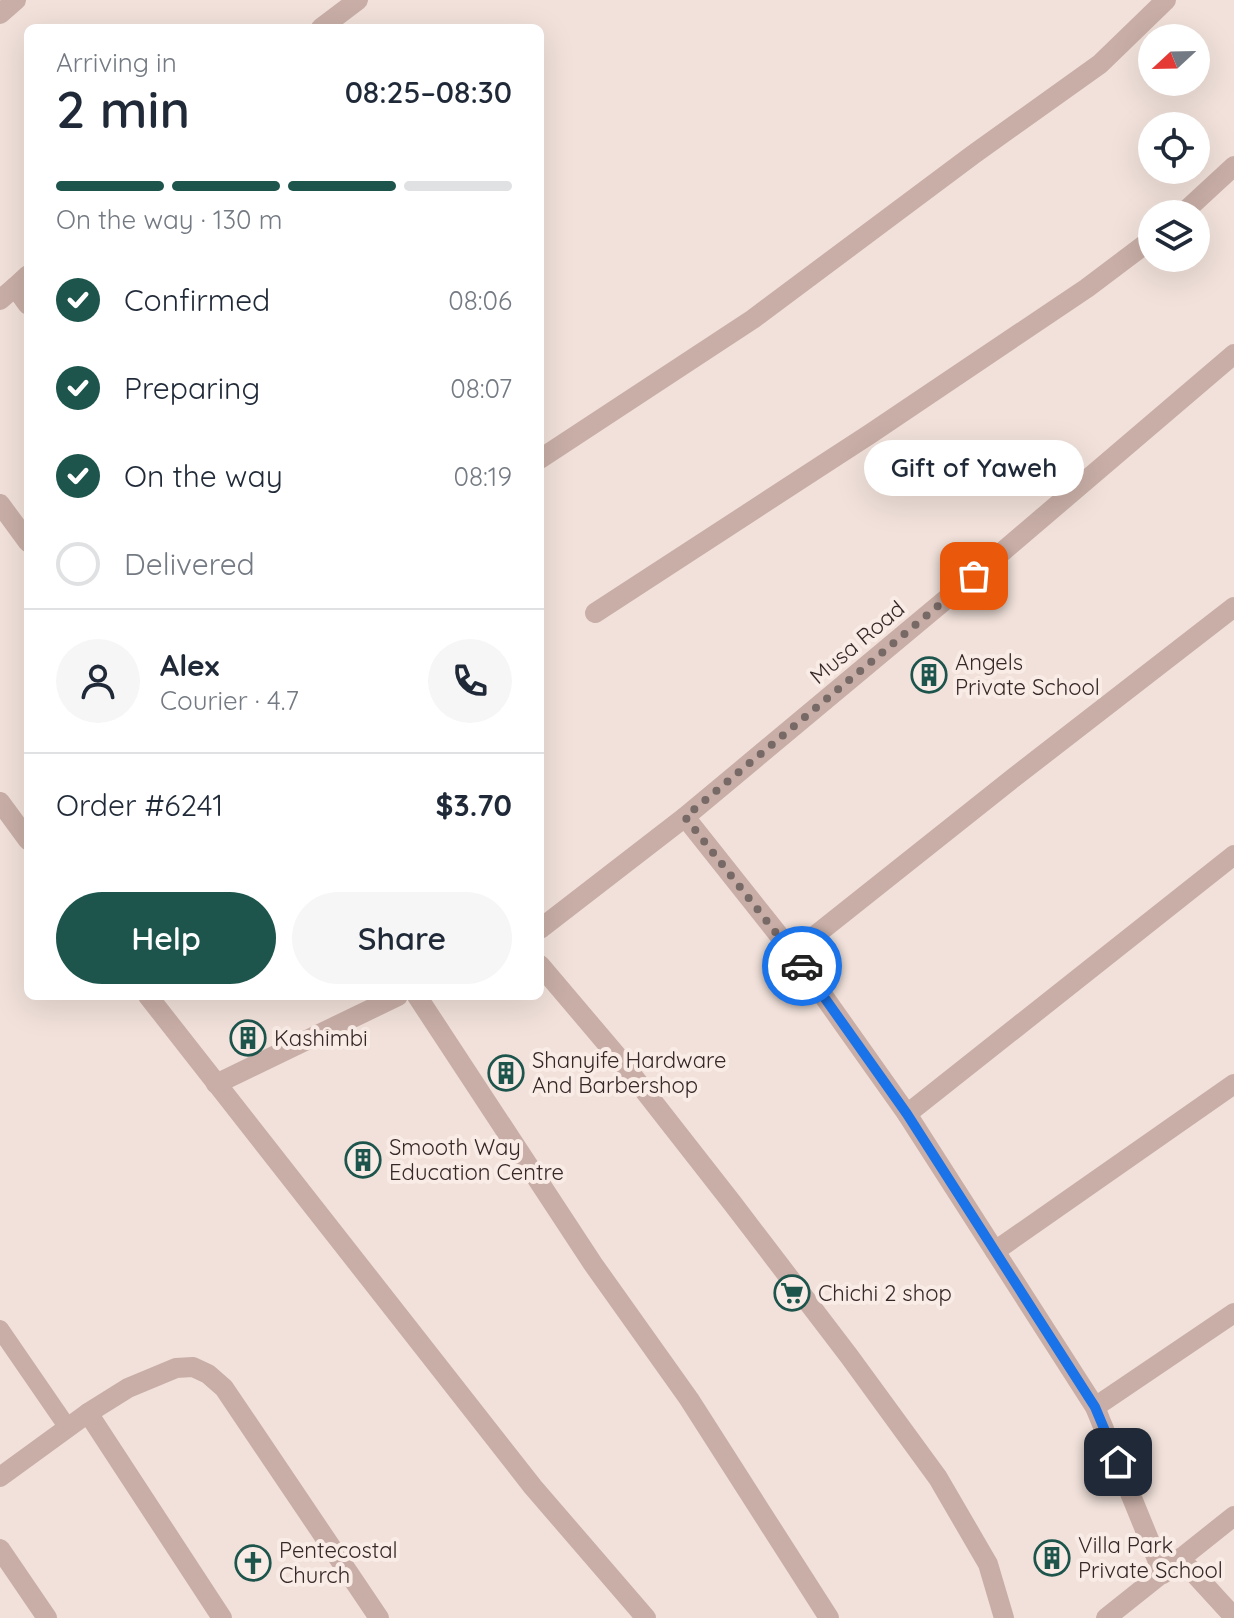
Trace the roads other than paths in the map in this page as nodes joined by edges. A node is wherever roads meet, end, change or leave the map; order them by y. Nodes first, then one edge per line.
1 (16, 0) edge
2 (358, 0) edge
3 (1166, 0) edge
4 (0, 14) edge
5 (326, 24) edge
6 (1234, 166) edge
7 (1197, 200) edge
8 (1138, 250) edge
9 (1234, 354) edge
10 (544, 456) edge
11 (0, 504) edge
12 (24, 537) edge
13 (1234, 607) edge
14 (595, 613) dead end
15 (0, 802) edge
16 (685, 817) junction
17 (24, 835) edge
18 (1234, 855) edge
19 (544, 926) edge
20 (793, 953) junction
21 (544, 970) edge
22 (151, 1000) edge
23 (390, 1000) edge
24 (420, 1000) edge
25 (216, 1084) junction
26 (1234, 1084) edge
27 (907, 1114) junction
28 (995, 1251) junction
29 (1234, 1313) edge
30 (0, 1329) edge
31 (1095, 1407) junction
32 (88, 1413) junction
33 (68, 1428) junction
34 (0, 1477) edge
35 (1234, 1516) edge
36 (0, 1549) edge
37 (1180, 1558) junction
38 (1163, 1574) junction
39 (1234, 1617) edge
40 (47, 1618) edge
41 (222, 1618) edge
42 (379, 1618) edge
43 (646, 1618) edge
44 (829, 1618) edge
45 (1004, 1618) edge
46 (1106, 1618) edge

1 - 4 street
2 - 5 street
3 - 10 street
6 - 7 street
8 - 14 street
9 - 16 street, Musa Road
11 - 12 street
13 - 20 street
15 - 17 street
16 - 19 street, Musa Road
16 - 20 street
18 - 27 street
20 - 27 street
21 - 45 street
22 - 25 street
23 - 25 street
24 - 44 street
25 - 43 street
26 - 28 street
27 - 28 street
28 - 31 street
29 - 31 street
30 - 33 lane
31 - 38 street
32 - 33 street
32 - 41 street
32 - 42 street
33 - 34 street
35 - 37 street
36 - 40 street
37 - 38 street
37 - 39 street
38 - 46 street

